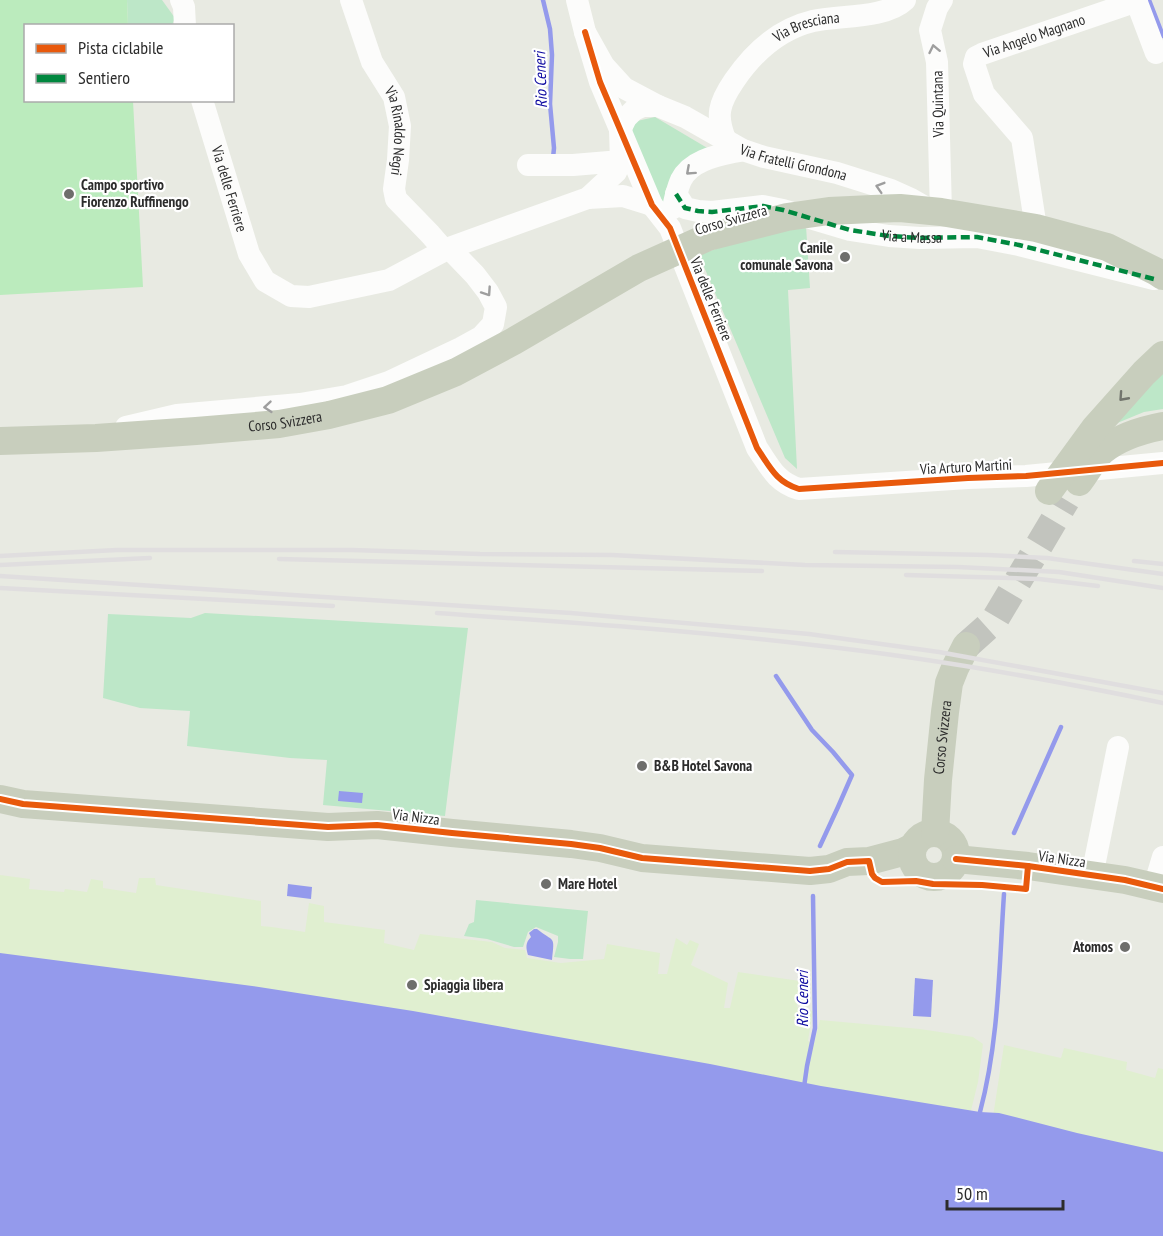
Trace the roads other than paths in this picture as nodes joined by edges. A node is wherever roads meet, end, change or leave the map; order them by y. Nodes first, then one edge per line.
1 (181, 0) edge
2 (351, 0) edge
3 (577, 0) edge
4 (905, 0) edge
5 (942, 0) edge
6 (1136, 1) edge
7 (185, 24) edge
8 (585, 32) junction
9 (1156, 53) dead end
10 (728, 91) junction
11 (203, 102) edge
12 (658, 106) junction
13 (685, 117) junction
14 (620, 130) junction
15 (734, 145) junction
16 (621, 161) junction
17 (528, 165) dead end
18 (676, 194) junction
19 (588, 198) junction
20 (652, 205) junction
21 (937, 212) junction
22 (670, 228) junction
23 (1036, 228) junction
24 (446, 249) junction
25 (1160, 273) edge
26 (1163, 355) edge
27 (1163, 426) edge
28 (96, 438) junction
29 (0, 441) edge
30 (1163, 463) edge
31 (775, 475) joint
32 (1047, 489) junction
33 (966, 646) tunnel mouth
34 (1118, 747) dead end
35 (0, 800) edge
36 (921, 848) junction
37 (1163, 857) edge
38 (956, 858) junction
39 (1092, 876) junction
40 (1159, 888) edge

1 - 7 street
2 - 24 street, Via Rinaldo Negri
3 - 8 street, Via Fratelli Grondona
4 - 10 street, Via Bresciana
21 -> 5 street, Via Quintana
6 - 9 street, Via Angelo Magnano
6 - 23 street, Via Angelo Magnano
8 - 12 street, Via Fratelli Grondona
8 - 14 street, Via delle Ferriere
10 - 13 street, Via Bresciana
10 - 15 street, Via Bresciana
11 - 24 street, Via delle Ferriere
12 - 13 street, Via Fratelli Grondona
12 - 14 street
13 - 15 street, Via Fratelli Grondona
14 - 16 street, Via delle Ferriere
14 - 20 street, Via delle Ferriere
15 -> 18 street
21 -> 15 street, Via Fratelli Grondona
16 - 17 street
16 - 19 street, Via delle Ferriere
18 - 22 street
18 - 25 street, Via a Massa
19 - 20 street
19 - 24 street, Via delle Ferriere
20 - 22 street, Via delle Ferriere
21 - 23 main road, Corso Svizzera
21 - 28 main road, Corso Svizzera
22 - 31 street, Via delle Ferriere
23 - 25 main road, Corso Svizzera
24 -> 28 street, Via Rinaldo Negri
26 -> 32 main road
27 - 32 main road
28 - 29 main road, Corso Svizzera
30 - 32 street, Via Arturo Martini
31 - 32 street, Via Arturo Martini
33 - 36 main road, Corso Svizzera
34 - 39 street, Via Nizza
35 - 36 main road, Via Nizza
36 - 38 main road
36 - 38 main road
37 - 40 street, Via Nizza
38 - 39 main road, Via Nizza
39 - 40 main road, Via Nizza

